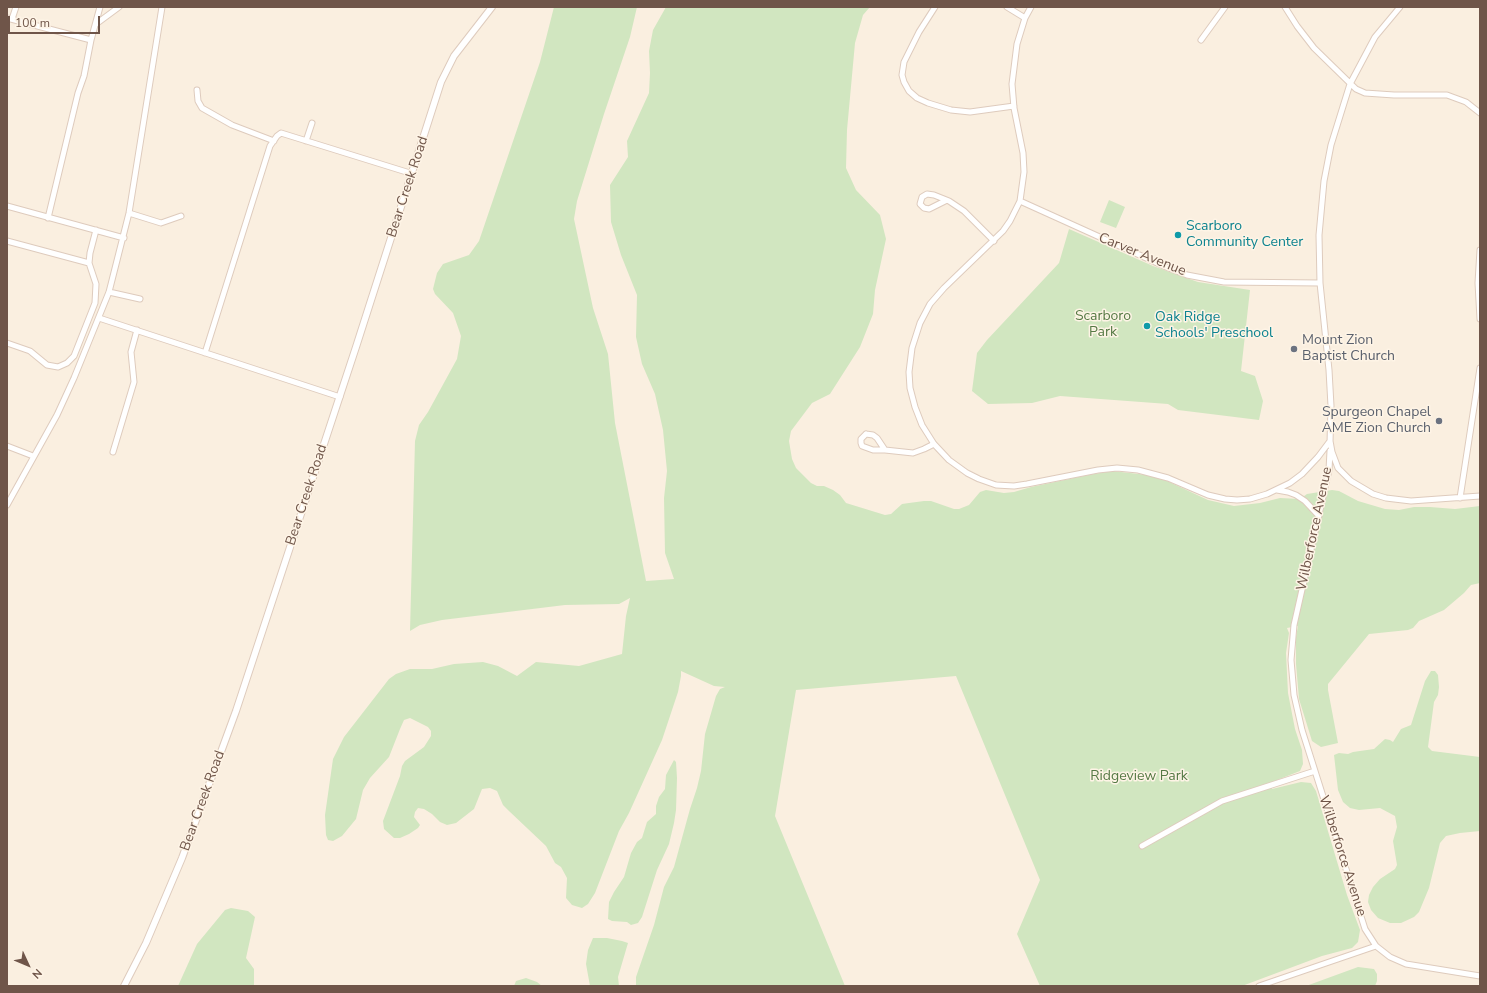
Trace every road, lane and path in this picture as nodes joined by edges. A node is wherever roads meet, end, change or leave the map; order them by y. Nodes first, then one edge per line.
1 (16, 7) edge
2 (100, 7) edge
3 (120, 7) edge
4 (162, 7) edge
5 (492, 7) edge
6 (935, 7) edge
7 (1008, 7) edge
8 (1031, 7) edge
9 (1225, 7) edge
10 (1285, 7) edge
11 (1400, 7) edge
12 (1025, 18) junction
13 (10, 19) edge
14 (96, 24) junction
15 (91, 40) junction
16 (1201, 40) dead end
17 (1350, 84) junction
18 (196, 90) dead end
19 (1014, 106) junction
20 (1480, 113) edge
21 (312, 123) dead end
22 (274, 141) junction
23 (306, 141) junction
24 (412, 174) junction
25 (945, 201) junction
26 (1020, 201) junction
27 (7, 206) edge
28 (129, 213) junction
29 (181, 216) dead end
30 (48, 218) junction
31 (96, 230) junction
32 (124, 238) junction
33 (7, 241) edge
34 (994, 241) junction
35 (1480, 250) edge
36 (89, 263) junction
37 (1320, 283) junction
38 (109, 292) junction
39 (140, 299) dead end
40 (99, 318) junction
41 (1480, 319) edge
42 (137, 330) junction
43 (7, 343) edge
44 (205, 352) junction
45 (1480, 368) edge
46 (340, 397) junction
47 (1330, 441) junction
48 (934, 444) junction
49 (7, 446) edge
50 (885, 450) junction
51 (113, 452) dead end
52 (33, 456) junction
53 (1277, 490) junction
54 (1480, 496) edge
55 (1460, 498) junction
56 (7, 505) edge
57 (1319, 516) junction
58 (1315, 770) junction
59 (1142, 846) dead end
60 (1376, 946) junction
61 (1480, 976) edge
62 (124, 986) edge
63 (1259, 986) edge

1 - 13 street
2 - 14 street
3 - 14 street
4 - 28 street
5 - 24 street, Bear Creek Road
6 - 19 street
7 - 12 street
8 - 12 street
9 - 16 street
10 - 17 street
11 - 17 street, Wilberforce Avenue
12 - 19 street
13 - 15 street
14 - 15 street
15 - 30 street
17 - 20 street
17 - 37 street, Wilberforce Avenue
18 - 22 street
19 - 26 street
21 - 23 street
22 - 23 street
22 - 44 street
23 - 24 street
24 - 46 street, Bear Creek Road
25 - 25 street
25 - 34 street
26 - 34 street
26 - 37 street, Carver Avenue
27 - 30 street
28 - 29 street
28 - 32 street
30 - 31 street
31 - 32 street
31 - 36 street
32 - 38 street
33 - 36 street
34 - 48 street
35 - 41 street
36 - 43 street
37 - 47 street, Wilberforce Avenue
38 - 39 street
38 - 40 street
40 - 42 street
40 - 52 street
42 - 44 street
42 - 51 street
44 - 46 street
45 - 55 street
46 - 62 street, Bear Creek Road
47 - 53 street
47 - 55 street
47 - 57 street, Wilberforce Avenue
48 - 50 street
48 - 53 street
49 - 52 street
50 - 50 street
52 - 56 street
53 - 57 street
54 - 55 street
57 - 58 street, Wilberforce Avenue
58 - 59 street
58 - 60 street, Wilberforce Avenue
60 - 61 street, Wilberforce Avenue
60 - 63 street

